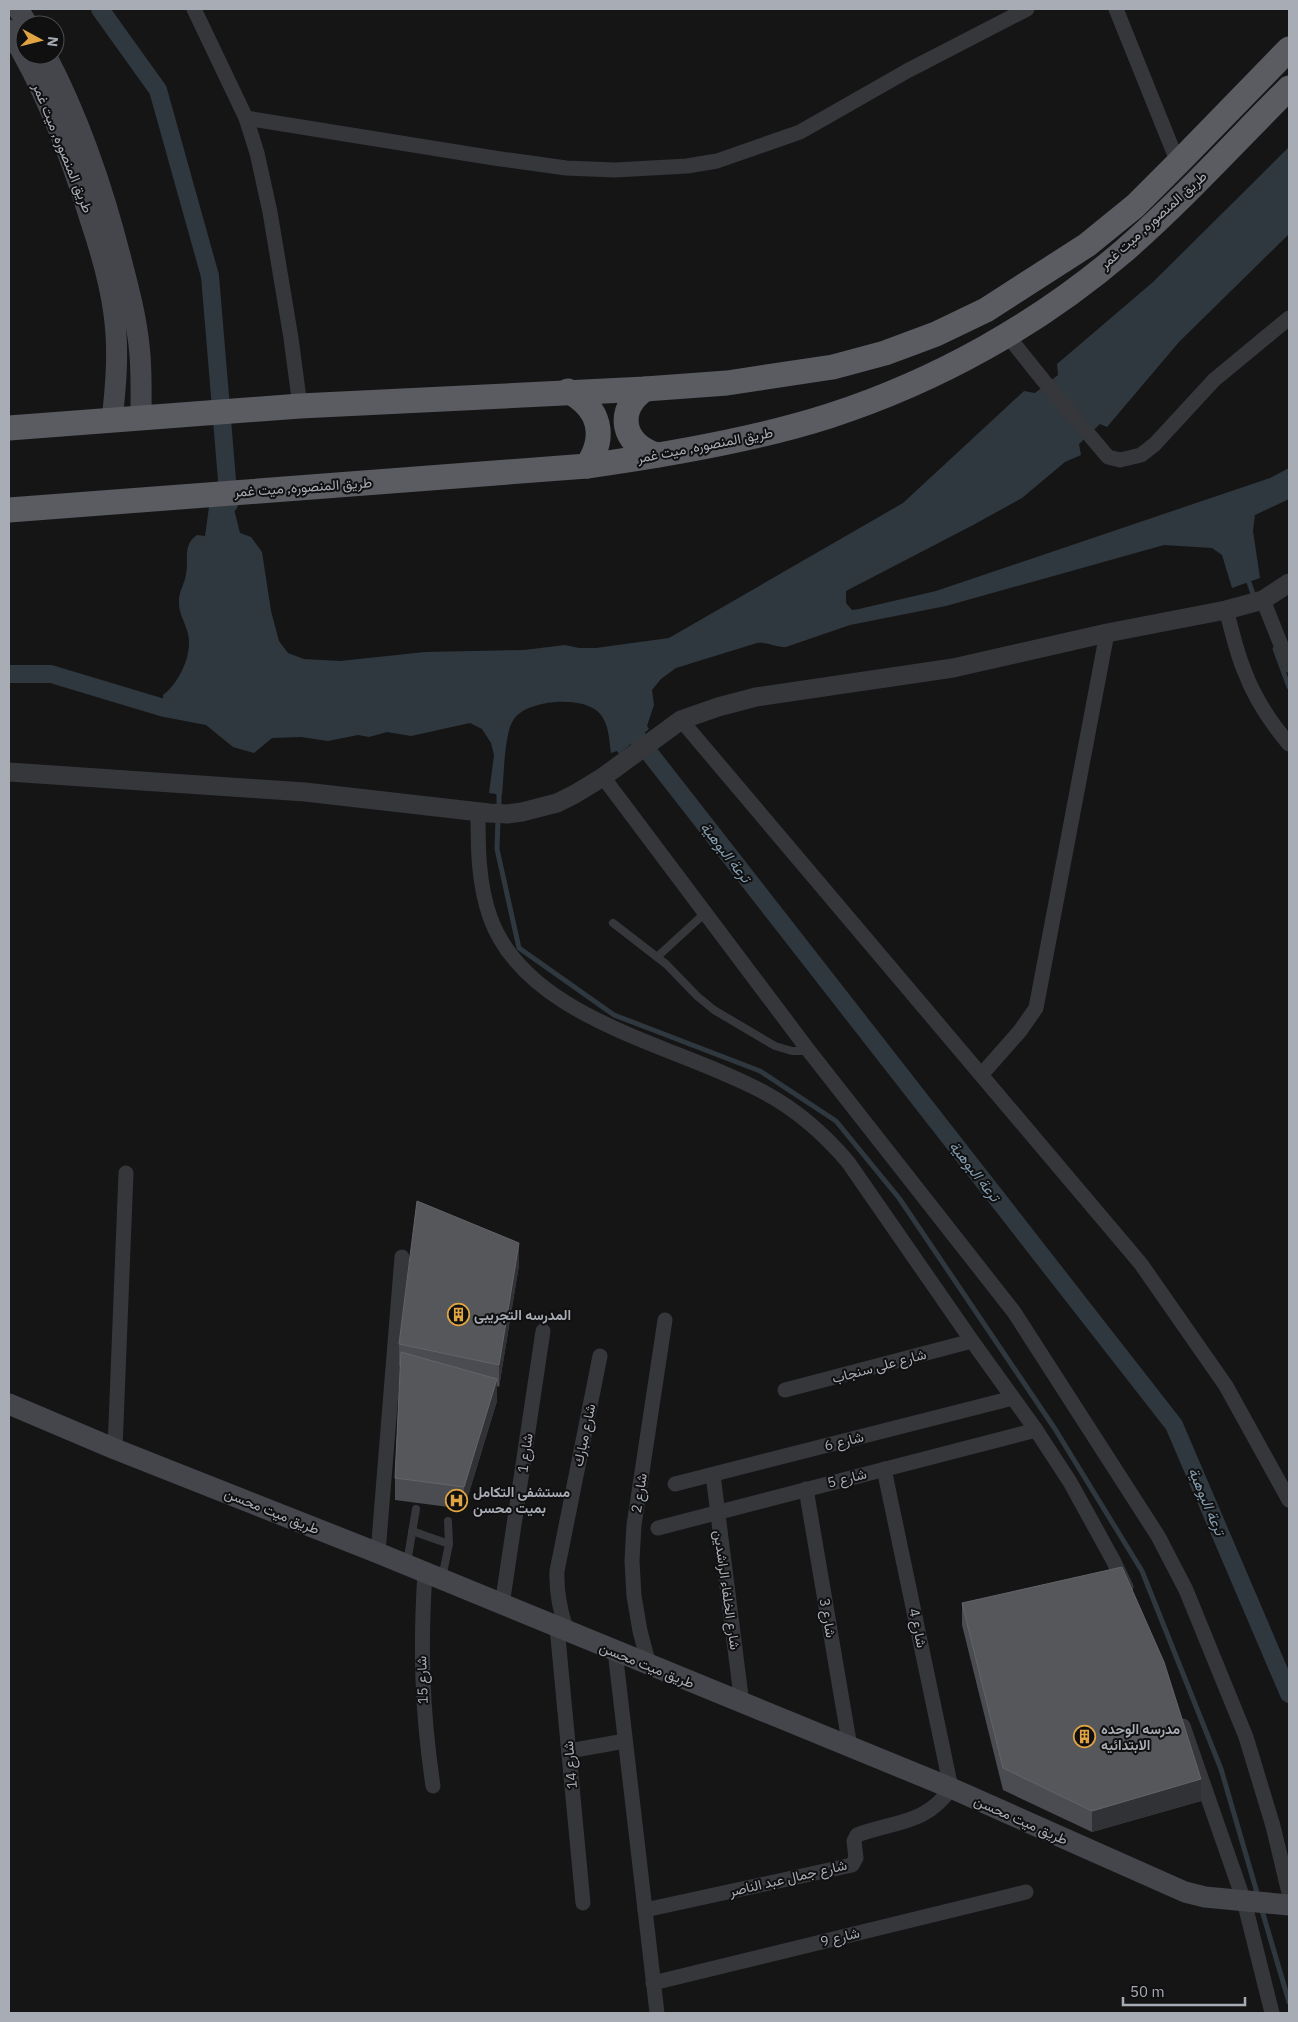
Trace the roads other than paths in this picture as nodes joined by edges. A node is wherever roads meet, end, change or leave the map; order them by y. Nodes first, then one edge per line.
1 (194, 9) edge
2 (1027, 9) edge
3 (1116, 9) edge
4 (9, 30) edge
5 (1289, 49) edge
6 (51, 65) edge
7 (1289, 88) edge
8 (246, 118) junction
9 (1178, 164) junction
10 (1289, 318) edge
11 (1007, 335) junction
12 (645, 389) junction
13 (568, 391) junction
14 (289, 407) junction
15 (150, 417) junction
16 (112, 420) junction
17 (9, 428) edge
18 (657, 455) junction
19 (587, 466) junction
20 (9, 510) edge
21 (1289, 583) edge
22 (1260, 601) junction
23 (1231, 608) junction
24 (1107, 633) junction
25 (1289, 664) edge
26 (681, 720) junction
27 (1289, 744) edge
28 (9, 772) edge
29 (603, 777) junction
30 (492, 813) junction
31 (705, 914) junction
32 (613, 923) dead end
33 (657, 957) junction
34 (808, 1052) junction
35 (982, 1074) junction
36 (126, 1173) dead end
37 (402, 1257) dead end
38 (665, 1320) dead end
39 (543, 1331) dead end
40 (972, 1341) junction
41 (600, 1356) dead end
42 (785, 1390) dead end
43 (1013, 1398) junction
44 (9, 1404) edge
45 (1036, 1430) junction
46 (115, 1449) junction
47 (884, 1469) junction
48 (712, 1475) junction
49 (675, 1484) dead end
50 (806, 1489) junction
51 (1289, 1500) edge
52 (416, 1509) dead end
53 (717, 1512) junction
54 (448, 1521) dead end
55 (658, 1528) dead end
56 (412, 1531) junction
57 (449, 1544) junction
58 (378, 1553) junction
59 (424, 1573) junction
60 (1130, 1596) edge
61 (502, 1605) junction
62 (562, 1629) junction
63 (615, 1652) junction
64 (649, 1665) junction
65 (742, 1704) junction
66 (1178, 1711) edge
67 (626, 1741) junction
68 (850, 1747) junction
69 (568, 1751) junction
70 (433, 1786) dead end
71 (951, 1788) junction
72 (1026, 1892) dead end
73 (1244, 1901) junction
74 (1287, 1901) edge
75 (583, 1903) dead end
76 (645, 1910) junction
77 (654, 1983) junction
78 (657, 2013) edge
79 (1272, 2013) edge

1 - 8 street
2 - 8 street
3 - 9 street
4 - 16 main road, طريق المنصوره, ميت غمر
5 - 9 highway, طريق المنصوره, ميت غمر
6 - 15 main road, طريق المنصوره, ميت غمر
7 - 11 highway, طريق المنصوره, ميت غمر
8 - 14 street
9 - 12 highway, طريق المنصوره, ميت غمر
10 - 11 street
11 - 18 highway, طريق المنصوره, ميت غمر
12 - 13 highway, طريق المنصوره, ميت غمر
12 - 18 highway
13 - 14 highway, طريق المنصوره, ميت غمر
13 - 19 highway
14 - 15 highway, طريق المنصوره, ميت غمر
15 - 16 highway, طريق المنصوره, ميت غمر
16 - 17 highway, طريق المنصوره, ميت غمر
18 - 19 highway, طريق المنصوره, ميت غمر
19 - 20 highway, طريق المنصوره, ميت غمر
21 - 22 street
22 - 23 street
22 - 25 street
23 - 24 street
23 - 27 street
24 - 26 street
24 - 35 street
26 - 29 street
26 - 35 street
28 - 30 street
29 - 30 street
29 - 31 street
30 - 40 street
31 - 33 lane
31 - 34 street
32 - 33 lane
33 - 34 lane
34 - 74 street
35 - 51 street
36 - 46 street
37 - 58 street
38 - 64 street, شارع 2
39 - 61 street, شارع 1
40 - 42 street, شارع على سنجاب
40 - 43 street
41 - 62 street, شارع مبارك
43 - 45 street
43 - 48 street, شارع 6
44 - 46 main road, طريق ميت محسن
45 - 47 street, شارع 5
45 - 60 street
46 - 58 main road, طريق ميت محسن
47 - 50 street, شارع 5
47 - 71 street, شارع 4
48 - 49 street, شارع 6
48 - 53 street, شارع الخلفاء الراشدين
50 - 53 street, شارع 5
50 - 68 street, شارع 3
52 - 56 lane
53 - 55 street, شارع 5
53 - 65 street, شارع الخلفاء الراشدين
54 - 57 lane
56 - 57 lane
56 - 59 lane
57 - 59 lane
58 - 59 main road, طريق ميت محسن
59 - 61 main road, طريق ميت محسن
59 - 70 street, شارع 15
61 - 62 main road, طريق ميت محسن
62 - 63 main road, طريق ميت محسن
62 - 69 street, شارع 14
63 - 64 main road, طريق ميت محسن
63 - 67 street
64 - 65 main road, طريق ميت محسن
65 - 68 main road, طريق ميت محسن
66 - 73 street
67 - 69 street
67 - 76 street
68 - 71 main road, طريق ميت محسن
69 - 75 street, شارع 14
71 - 73 main road, طريق ميت محسن
71 - 76 street, شارع جمال عبد الناصر
72 - 77 street, شارع 9
73 - 74 main road, طريق ميت محسن
73 - 79 street
76 - 77 street
77 - 78 street

